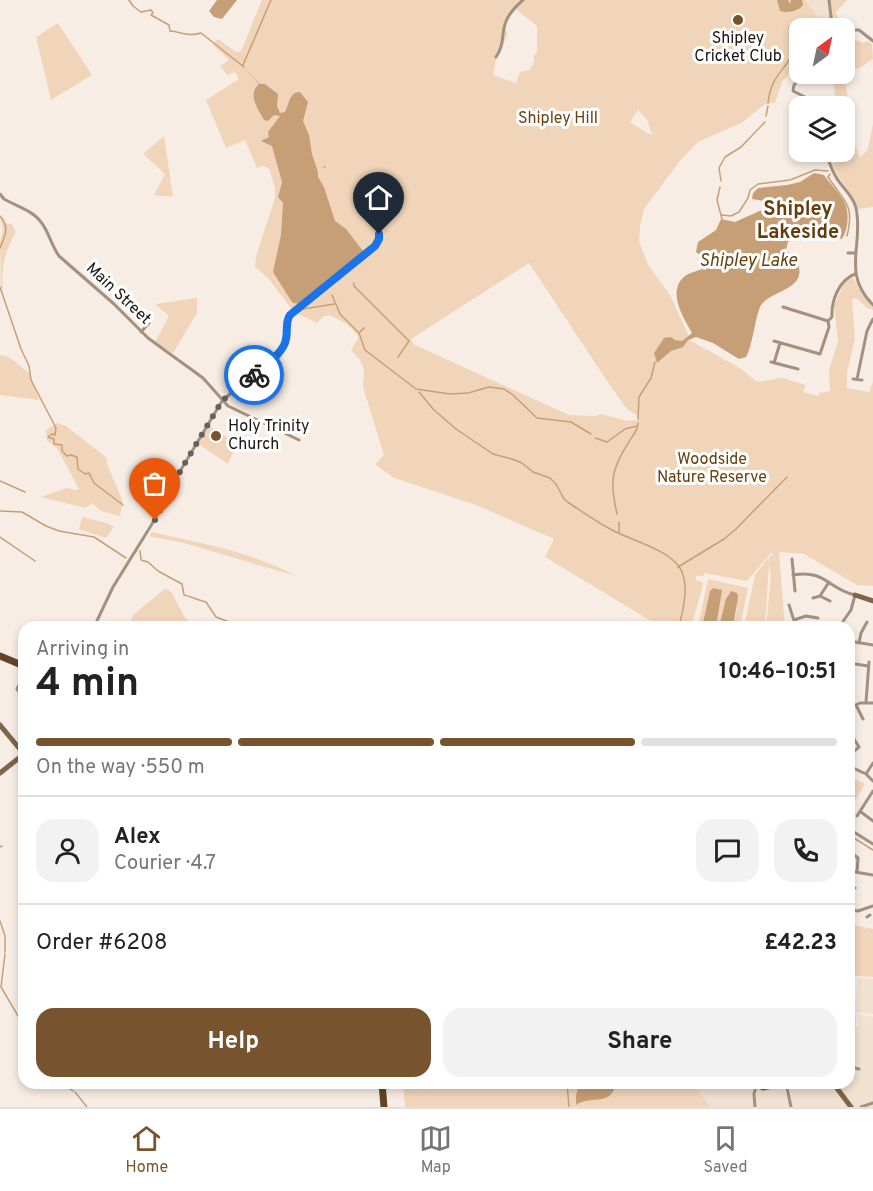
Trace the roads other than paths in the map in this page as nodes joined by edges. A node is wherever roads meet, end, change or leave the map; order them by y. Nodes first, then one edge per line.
1 (524, 0) edge
2 (830, 0) edge
3 (873, 41) edge
4 (496, 57) dead end
5 (796, 84) edge
6 (801, 96) edge
7 (828, 162) edge
8 (0, 194) edge
9 (379, 234) dead end
10 (848, 253) dead end
11 (855, 253) junction
12 (855, 274) junction
13 (873, 304) edge
14 (783, 307) dead end
15 (873, 319) edge
16 (828, 321) junction
17 (149, 323) dead end
18 (141, 332) junction
19 (774, 341) dead end
20 (780, 343) junction
21 (796, 367) dead end
22 (255, 374) junction
23 (862, 380) dead end
24 (265, 394) dead end
25 (222, 401) junction
26 (299, 440) dead end
27 (792, 558) dead end
28 (793, 575) junction
29 (829, 582) junction
30 (795, 591) dead end
31 (855, 594) junction
32 (820, 596) junction
33 (813, 598) dead end
34 (830, 601) dead end
35 (873, 601) edge
36 (789, 605) dead end
37 (818, 619) dead end
38 (794, 620) joint
39 (97, 621) edge
40 (843, 621) edge
41 (867, 622) dead end
42 (855, 643) edge
43 (859, 644) junction
44 (873, 645) edge
45 (0, 656) edge
46 (855, 663) edge
47 (18, 664) edge
48 (867, 681) junction
49 (873, 681) edge
50 (866, 702) junction
51 (873, 703) edge
52 (856, 705) joint
53 (863, 719) dead end
54 (0, 725) edge
55 (855, 740) edge
56 (18, 747) edge
57 (855, 752) edge
58 (18, 759) edge
59 (873, 763) edge
60 (855, 769) edge
61 (0, 773) edge
62 (866, 774) junction
63 (873, 781) edge
64 (872, 793) edge
65 (861, 812) junction
66 (857, 816) dead end
67 (873, 821) edge
68 (855, 834) edge
69 (873, 844) edge
70 (855, 855) edge
71 (857, 872) joint
72 (873, 875) edge
73 (873, 906) edge
74 (865, 909) junction
75 (855, 911) edge
76 (868, 916) dead end
77 (855, 1068) edge
78 (859, 1069) dead end
79 (382, 1089) edge
80 (754, 1089) edge
81 (787, 1089) edge
82 (838, 1089) edge
83 (760, 1099) dead end
84 (754, 1100) junction
85 (873, 1102) edge
86 (384, 1107) edge
87 (755, 1107) edge
88 (791, 1107) edge
89 (851, 1107) edge
90 (861, 1107) edge

1 - 4 street
2 - 3 street
5 - 6 street
7 - 11 street
8 - 18 street, Main Street
9 - 22 street
10 - 11 street
11 - 12 street
12 - 13 street
12 - 16 street
14 - 16 street
15 - 23 street
16 - 20 street
17 - 18 street
18 - 25 street, Main Street
19 - 20 street
20 - 21 street
22 - 24 street
22 - 25 street
25 - 26 street, Main Street
25 - 39 street
27 - 28 street
28 - 29 street
28 - 30 street
29 - 31 street
29 - 32 street
31 - 35 street
31 - 40 street
32 - 33 street
32 - 34 street
36 - 38 street
37 - 38 street
41 - 43 street
42 - 43 street
43 - 44 street
45 - 47 main road
46 - 48 street
48 - 49 street
48 - 50 street
50 - 51 street
50 - 52 street
52 - 53 street
54 - 56 street
55 - 57 street
58 - 61 street
59 - 62 street
60 - 62 street
62 - 63 street
64 - 65 street
65 - 66 street
65 - 67 street
68 - 69 street
70 - 71 street
71 - 72 street
73 - 74 street
74 - 75 street
74 - 76 street
77 - 78 street
79 - 86 main road
80 - 84 street
81 - 88 street
82 - 89 street
83 - 84 street
84 - 87 street
85 - 90 street

